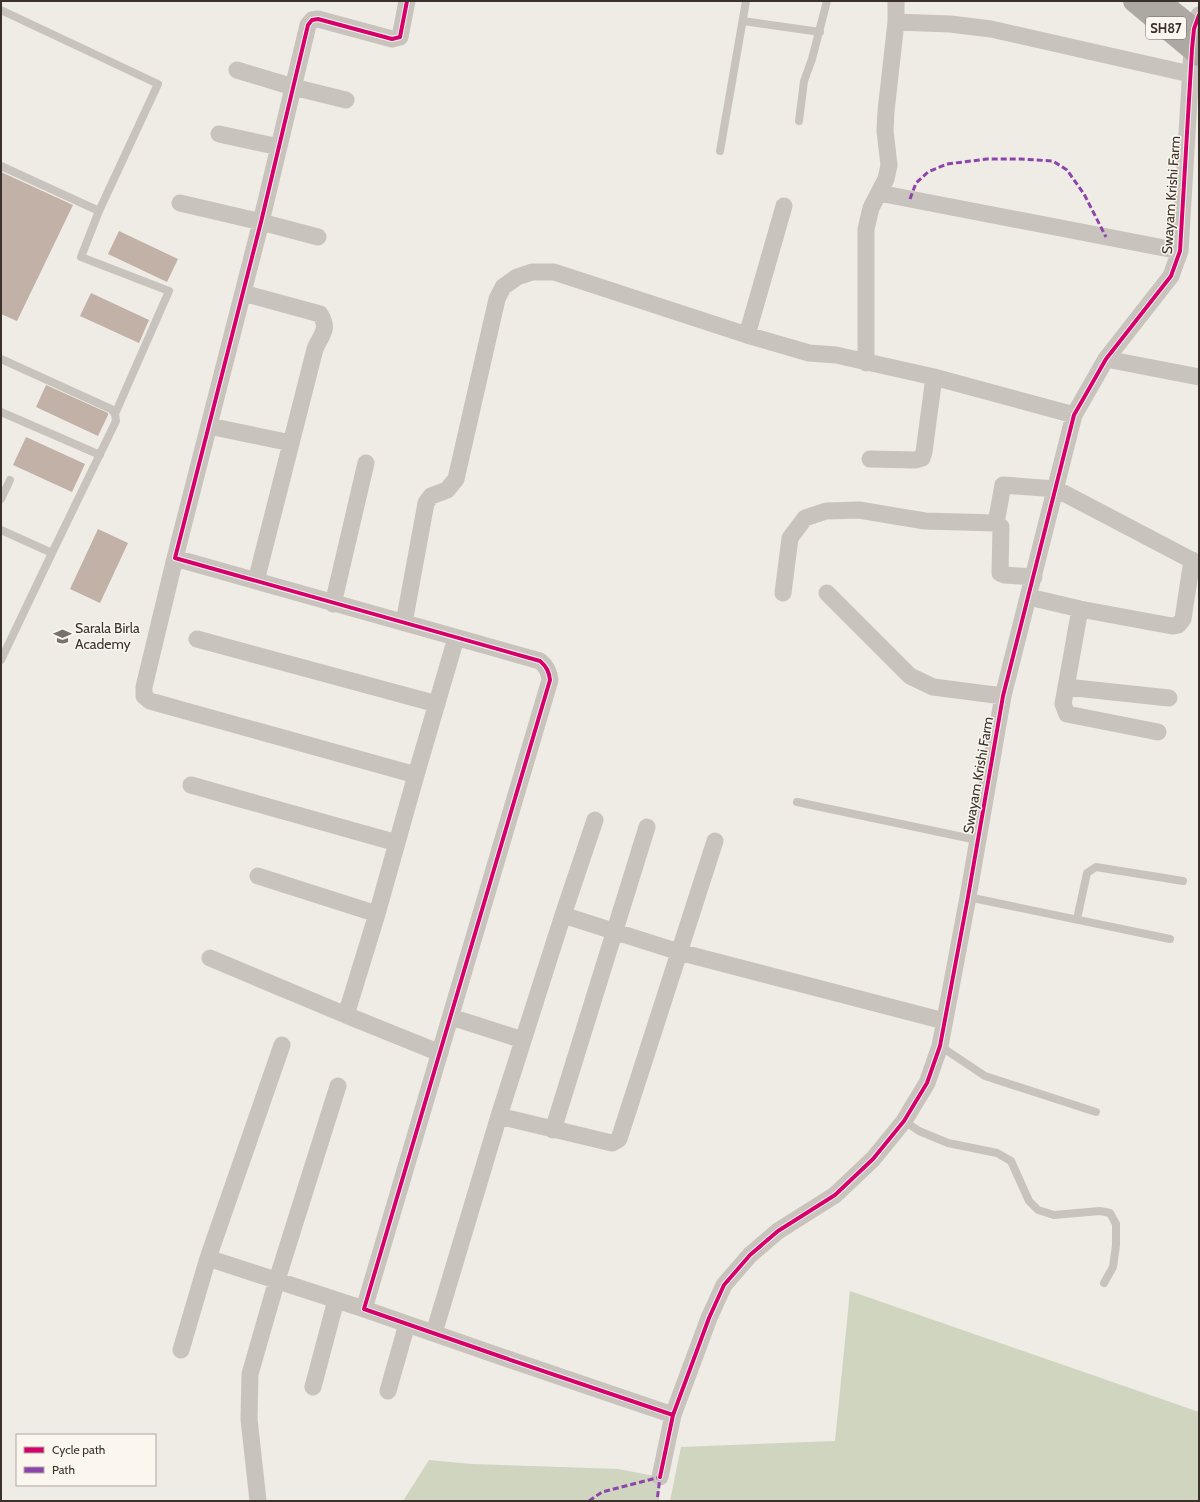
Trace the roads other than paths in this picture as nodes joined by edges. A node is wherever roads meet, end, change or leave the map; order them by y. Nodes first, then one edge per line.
1 (408, 1) edge
2 (746, 1) edge
3 (827, 1) edge
4 (896, 1) edge
5 (1134, 1) edge
6 (1159, 1) edge
7 (1, 10) edge
8 (743, 21) junction
9 (896, 22) junction
10 (820, 32) junction
11 (1196, 43) edge
12 (237, 70) dead end
13 (293, 87) junction
14 (346, 100) dead end
15 (799, 121) dead end
16 (219, 134) dead end
17 (279, 147) junction
18 (720, 151) dead end
19 (1, 166) edge
20 (879, 193) junction
21 (180, 203) dead end
22 (784, 206) dead end
23 (99, 211) junction
24 (261, 222) junction
25 (318, 237) dead end
26 (1180, 251) junction
27 (243, 293) junction
28 (747, 335) junction
29 (1, 359) edge
30 (1106, 359) junction
31 (866, 363) junction
32 (934, 377) junction
33 (1199, 377) edge
34 (1, 412) edge
35 (115, 414) junction
36 (1074, 415) junction
37 (209, 426) junction
38 (291, 443) junction
39 (100, 455) junction
40 (870, 459) dead end
41 (366, 462) dead end
42 (10, 480) dead end
43 (1056, 489) junction
44 (1, 499) edge
45 (996, 523) junction
46 (1, 530) edge
47 (52, 553) junction
48 (175, 558) junction
49 (1196, 562) edge
50 (1034, 577) junction
51 (256, 582) junction
52 (783, 593) dead end
53 (827, 593) dead end
54 (1029, 597) junction
55 (333, 604) junction
56 (1080, 609) junction
57 (404, 623) junction
58 (456, 638) junction
59 (197, 639) dead end
60 (1, 660) edge
61 (1066, 687) junction
62 (1003, 696) junction
63 (1169, 698) dead end
64 (437, 704) junction
65 (1158, 732) dead end
66 (416, 775) junction
67 (191, 785) dead end
68 (797, 802) dead end
69 (595, 820) dead end
70 (647, 827) dead end
71 (977, 840) junction
72 (715, 841) dead end
73 (397, 843) junction
74 (258, 876) dead end
75 (1183, 881) dead end
76 (968, 897) junction
77 (377, 914) junction
78 (563, 915) junction
79 (1077, 919) junction
80 (615, 932) junction
81 (1170, 939) dead end
82 (679, 952) junction
83 (210, 958) dead end
84 (346, 1015) junction
85 (450, 1017) junction
86 (944, 1021) junction
87 (523, 1040) junction
88 (282, 1045) dead end
89 (940, 1046) junction
90 (440, 1053) junction
91 (338, 1086) dead end
92 (1096, 1112) dead end
93 (498, 1116) junction
94 (904, 1121) junction
95 (553, 1130) junction
96 (208, 1258) junction
97 (277, 1280) junction
98 (1104, 1283) dead end
99 (336, 1300) junction
100 (364, 1309) junction
101 (407, 1324) junction
102 (434, 1334) junction
103 (181, 1350) dead end
104 (313, 1387) dead end
105 (388, 1391) dead end
106 (673, 1415) junction
107 (660, 1477) dead end
108 (258, 1501) edge

1 - 13 street
2 - 8 lane
3 - 10 lane
4 - 9 street
5 - 11 main road, SH87
6 - 11 main road, SH87
7 - 23 lane
8 - 10 lane
8 - 18 lane
9 - 11 street
9 - 20 street
10 - 15 lane
11 - 26 street, Swayam Krishi Farm
12 - 13 street
13 - 14 street
13 - 17 street
16 - 17 street
17 - 24 street
19 - 23 lane
20 - 26 street
20 - 31 street
21 - 24 street
22 - 28 street
23 - 35 lane
24 - 25 street
24 - 27 street
26 - 30 street, Swayam Krishi Farm
27 - 37 street
27 - 38 street
28 - 31 street
28 - 57 street
29 - 35 lane
30 - 33 street
30 - 36 street, Swayam Krishi Farm
31 - 32 street
32 - 36 street
32 - 40 street
34 - 39 lane
35 - 39 lane
36 - 43 street, Swayam Krishi Farm
37 - 38 street
37 - 48 street
38 - 51 street
39 - 47 lane
41 - 55 street
42 - 44 lane
43 - 45 street
43 - 49 street
43 - 50 street, Swayam Krishi Farm
45 - 50 street
45 - 52 street
46 - 47 lane
47 - 60 lane
48 - 51 street
48 - 66 street
49 - 56 street
50 - 54 street, Swayam Krishi Farm
51 - 55 street
53 - 62 street
54 - 56 street
54 - 62 street, Swayam Krishi Farm
55 - 57 street
56 - 61 street
57 - 58 street
58 - 64 street
58 - 85 street
59 - 64 street
61 - 63 street
61 - 65 street
62 - 71 street, Swayam Krishi Farm
64 - 66 street
66 - 73 street
67 - 73 street
68 - 71 lane
69 - 78 street
70 - 80 street
71 - 76 street, Swayam Krishi Farm
72 - 82 street
73 - 77 street
74 - 77 street
75 - 79 lane
76 - 79 lane
76 - 86 street, Swayam Krishi Farm
77 - 84 street
78 - 80 street
78 - 87 street
79 - 81 lane
80 - 82 street
80 - 95 street
82 - 86 street
82 - 95 street
83 - 84 street
84 - 90 street
85 - 87 street
85 - 90 street
86 - 89 street, Swayam Krishi Farm
87 - 93 street
88 - 96 street
89 - 92 lane
89 - 94 street, Swayam Krishi Farm
90 - 100 street
91 - 97 street
93 - 95 street
93 - 102 street
94 - 98 lane
94 - 106 street, Swayam Krishi Farm
96 - 97 street
96 - 103 street
97 - 99 street
97 - 108 street
99 - 100 street
99 - 104 street
100 - 101 street
101 - 102 street
101 - 105 street
102 - 106 street
106 - 107 street, Swayam Krishi Farm

